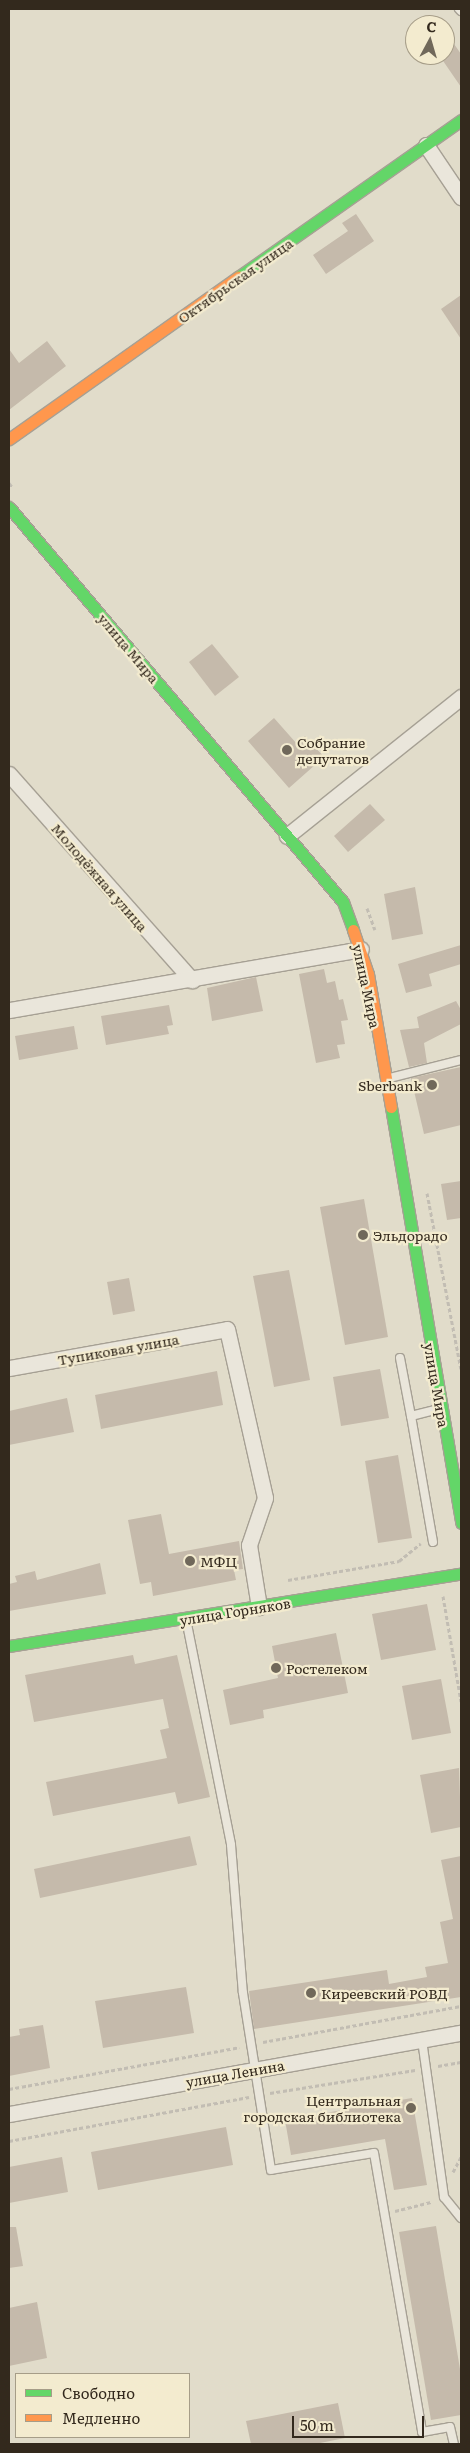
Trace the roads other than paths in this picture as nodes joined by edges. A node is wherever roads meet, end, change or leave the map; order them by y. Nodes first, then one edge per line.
1 (461, 120) edge
2 (426, 145) junction
3 (461, 197) edge
4 (9, 439) edge
5 (9, 507) edge
6 (461, 697) edge
7 (9, 774) edge
8 (287, 836) junction
9 (361, 949) junction
10 (192, 980) junction
11 (9, 1010) edge
12 (461, 1060) edge
13 (384, 1080) junction
14 (400, 1358) dead end
15 (9, 1368) edge
16 (442, 1409) junction
17 (410, 1416) junction
18 (461, 1523) edge
19 (434, 1542) dead end
20 (461, 1574) edge
21 (259, 1607) junction
22 (186, 1619) junction
23 (9, 1646) edge
24 (461, 2033) edge
25 (422, 2040) junction
26 (257, 2070) junction
27 (9, 2114) edge
28 (461, 2218) edge
29 (454, 2444) edge

1 - 2 main road, Октябрьская улица
2 - 3 street
2 - 4 main road, Октябрьская улица
5 - 8 main road, улица Мира
6 - 8 street
7 - 10 street, Молодёжная улица
8 - 9 main road, улица Мира
9 - 10 street
9 - 13 main road, улица Мира
10 - 11 street
12 - 13 lane
13 - 16 main road, улица Мира
14 - 17 lane
15 - 21 street, Тупиковая улица
16 - 17 lane
16 - 18 main road, улица Мира
17 - 19 lane
20 - 21 main road, улица Горняков
21 - 22 main road, улица Горняков
22 - 23 main road, улица Горняков
22 - 26 lane
24 - 25 street, улица Ленина
25 - 26 street, улица Ленина
25 - 28 lane
26 - 27 street, улица Ленина
26 - 29 lane

